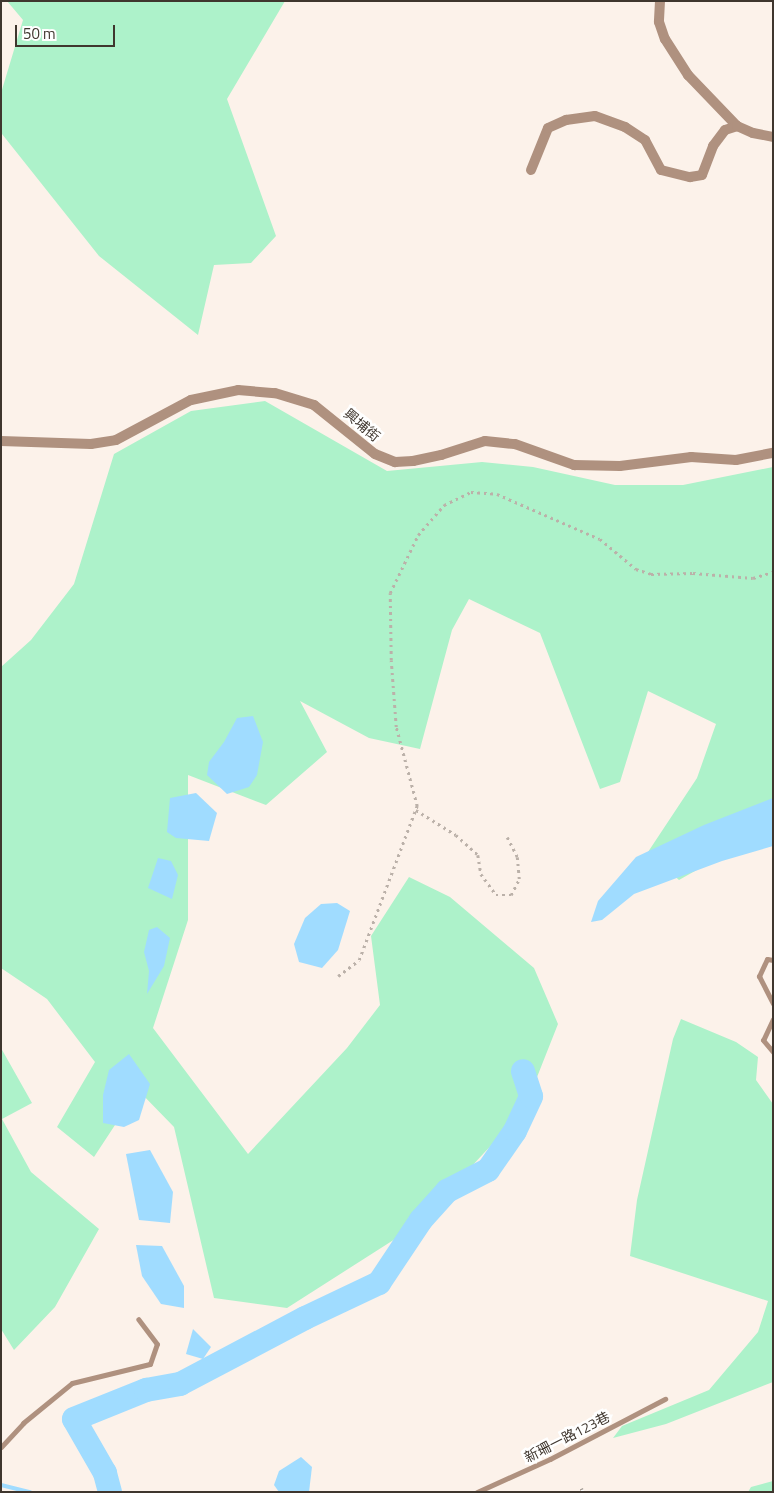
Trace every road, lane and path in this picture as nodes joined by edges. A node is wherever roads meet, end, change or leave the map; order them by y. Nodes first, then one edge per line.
1 (660, 1) edge
2 (737, 126) junction
3 (773, 137) edge
4 (531, 170) dead end
5 (1, 442) edge
6 (773, 453) edge
7 (773, 572) edge
8 (416, 810) junction
9 (507, 837) dead end
10 (773, 960) edge
11 (338, 976) dead end
12 (773, 1004) edge
13 (773, 1019) edge
14 (773, 1052) edge
15 (138, 1319) dead end
16 (665, 1399) dead end
17 (1, 1447) edge
18 (477, 1492) edge

1 - 2 street
2 - 3 street
2 - 4 street
5 - 6 street, 興埔街
7 - 8 path
8 - 9 path
8 - 11 path
10 - 12 lane
13 - 14 lane
15 - 17 lane
16 - 18 lane, 新珊一路123巷

